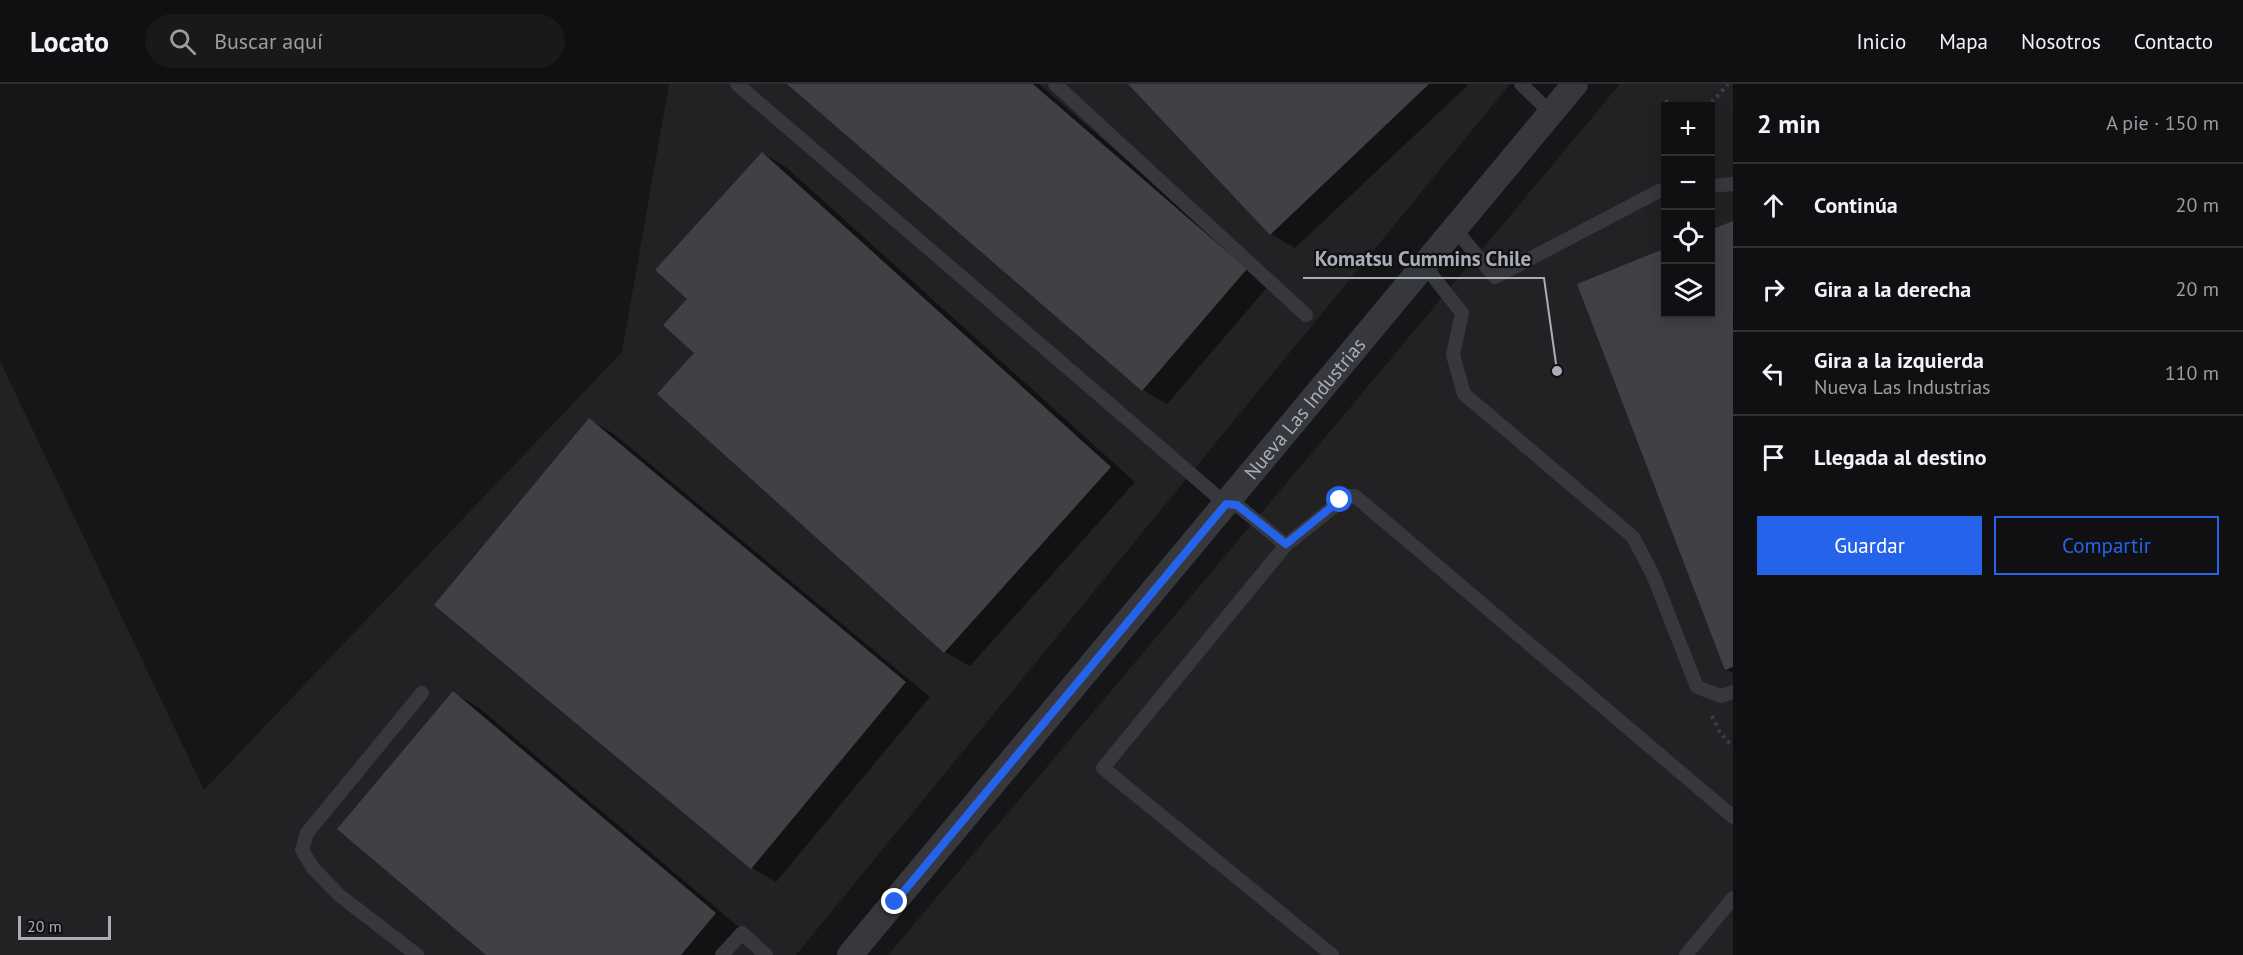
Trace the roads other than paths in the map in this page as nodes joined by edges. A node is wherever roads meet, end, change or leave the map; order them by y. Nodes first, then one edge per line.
1 (737, 84) edge
2 (1055, 84) edge
3 (1521, 84) edge
4 (1575, 84) edge
5 (1551, 112) junction
6 (1733, 184) edge
7 (1715, 186) edge
8 (1661, 191) edge
9 (1454, 228) junction
10 (1424, 266) junction
11 (1306, 315) dead end
12 (1226, 504) junction
13 (1286, 544) junction
14 (1733, 692) edge
15 (422, 693) dead end
16 (1733, 818) edge
17 (1733, 898) edge
18 (417, 955) edge
19 (722, 955) edge
20 (766, 955) edge
21 (850, 955) edge
22 (1332, 955) edge
23 (1686, 955) edge

1 - 12 lane
2 - 11 lane
3 - 5 lane
4 - 5 street, Nueva Las Industrias
5 - 9 street, Nueva Las Industrias
6 - 7 lane
8 - 9 lane
9 - 10 street, Nueva Las Industrias
10 - 12 street, Nueva Las Industrias
10 - 14 lane
12 - 13 lane
12 - 21 street, Nueva Las Industrias
13 - 16 lane
13 - 22 lane
15 - 18 lane
17 - 23 lane
19 - 20 lane

